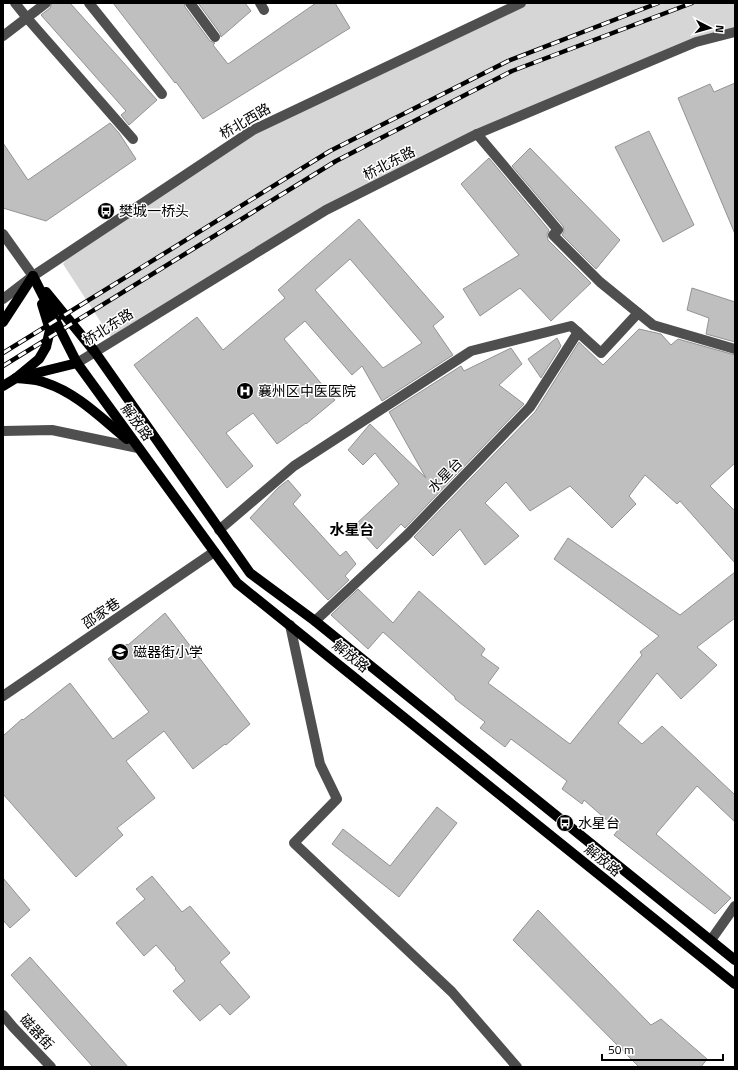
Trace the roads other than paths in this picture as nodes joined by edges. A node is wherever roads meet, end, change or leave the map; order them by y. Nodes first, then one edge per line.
1 (15, 3) edge
2 (46, 3) edge
3 (89, 3) edge
4 (190, 3) edge
5 (521, 3) edge
6 (26, 18) junction
7 (735, 32) edge
8 (3, 36) edge
9 (215, 37) dead end
10 (162, 94) dead end
11 (477, 134) junction
12 (133, 139) dead end
13 (3, 234) edge
14 (33, 276) junction
15 (3, 299) edge
16 (638, 313) junction
17 (3, 322) edge
18 (578, 332) junction
19 (735, 349) edge
20 (95, 352) junction
21 (77, 363) junction
22 (16, 378) junction
23 (3, 386) edge
24 (3, 431) edge
25 (138, 448) junction
26 (219, 530) junction
27 (214, 552) junction
28 (315, 621) junction
29 (290, 625) junction
30 (3, 696) edge
31 (735, 906) edge
32 (711, 940) junction
33 (735, 960) edge
34 (735, 984) edge
35 (3, 1015) edge
36 (51, 1067) edge
37 (517, 1067) edge

1 - 6 street
2 - 6 street
3 - 10 street
4 - 9 street
5 - 14 street, 桥北西路
6 - 8 street
6 - 12 street
7 - 11 street, 桥北东路
11 - 16 street
11 - 20 street, 桥北东路
13 - 14 street, 解放路
14 - 15 street, 桥北西路
14 - 17 main road
14 - 20 main road, 解放路
14 - 21 main road, 解放路
14 - 22 main road
16 - 18 street
16 - 19 street
18 - 26 street
18 - 28 street, 水星台
20 - 21 street, 桥北东路
20 - 26 main road, 解放路
21 - 22 main road
21 - 25 main road, 解放路
22 - 23 main road
22 - 25 main road
24 - 25 street
25 - 27 main road, 解放路
26 - 28 main road, 解放路
27 - 29 main road, 解放路
27 - 30 street, 邵家巷
28 - 32 main road, 解放路
29 - 34 main road, 解放路
29 - 37 street
31 - 32 street
32 - 33 main road, 解放路
35 - 36 street, 磁器街

